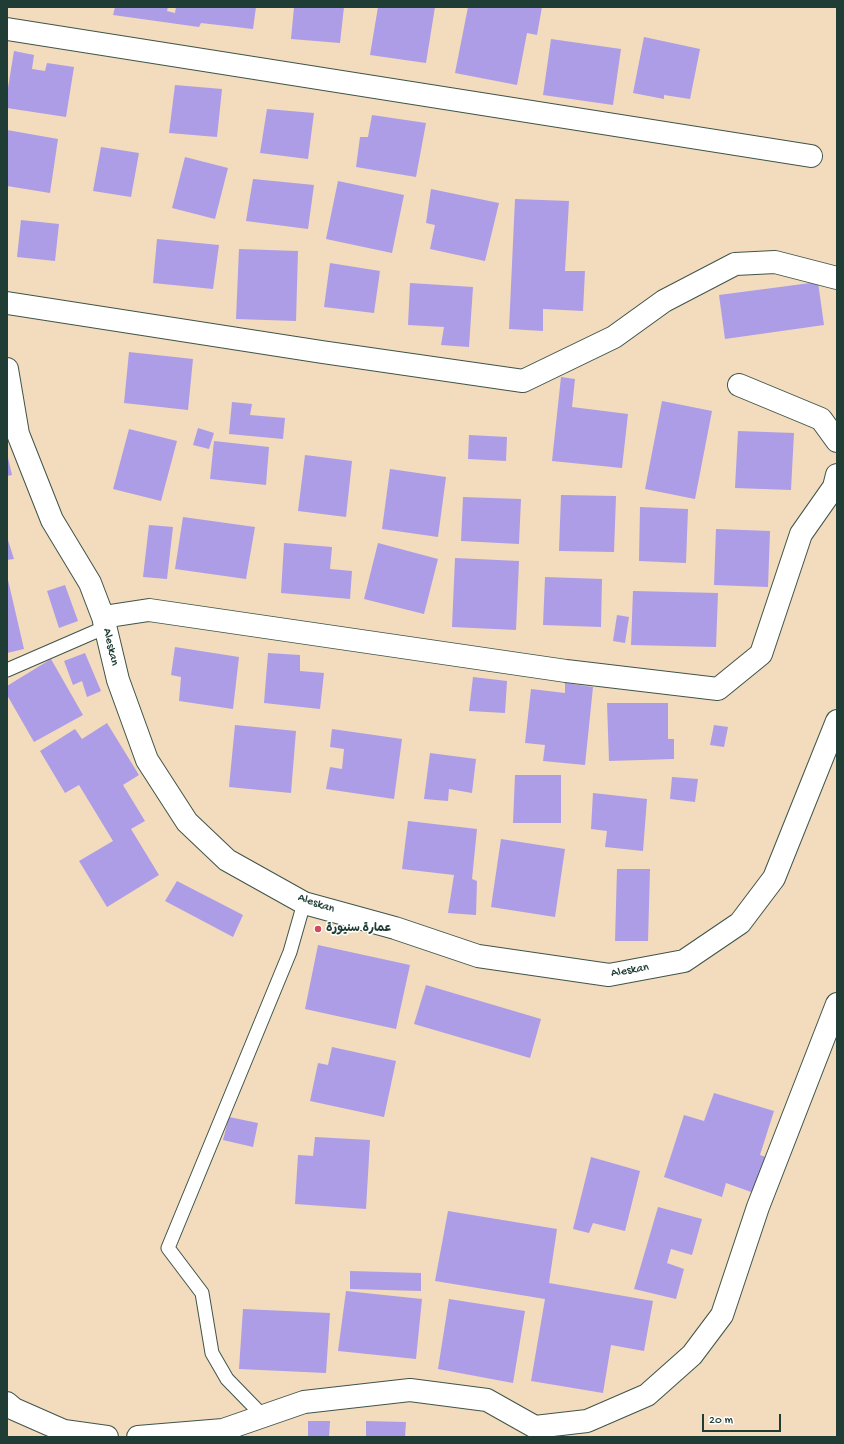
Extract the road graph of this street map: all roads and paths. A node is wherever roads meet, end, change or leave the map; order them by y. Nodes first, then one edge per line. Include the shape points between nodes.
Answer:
1 (7, 29) edge
2 (811, 156) dead end
3 (837, 278) edge
4 (7, 303) edge
5 (7, 369) edge
6 (739, 385) dead end
7 (837, 441) edge
8 (837, 475) edge
9 (104, 622) junction
10 (7, 670) edge
11 (837, 721) edge
12 (304, 903) junction
13 (837, 1004) edge
14 (7, 1403) edge
15 (264, 1416) junction
16 (107, 1437) edge
17 (138, 1437) edge

1 - 2 street
3 - 4 street via 775,262 735,264 664,301 614,337 523,381
5 - 9 street, Aleskan via 18,434 52,520 90,583
6 - 7 street via 822,419
8 - 9 street via 834,487 800,534 761,654 718,689 566,671 149,610
9 - 10 lane
9 - 12 street, Aleskan via 118,680 147,760 187,822 227,860
11 - 12 street, Aleskan via 774,878 740,923 684,961 609,975 478,956 395,928
12 - 15 lane via 290,952 168,1248 202,1293 212,1353 227,1379
13 - 15 street via 758,1207 722,1315 692,1355 646,1394 587,1421 535,1427 487,1400 410,1390 304,1402
14 - 16 street via 14,1409 64,1431
15 - 17 street via 223,1430

